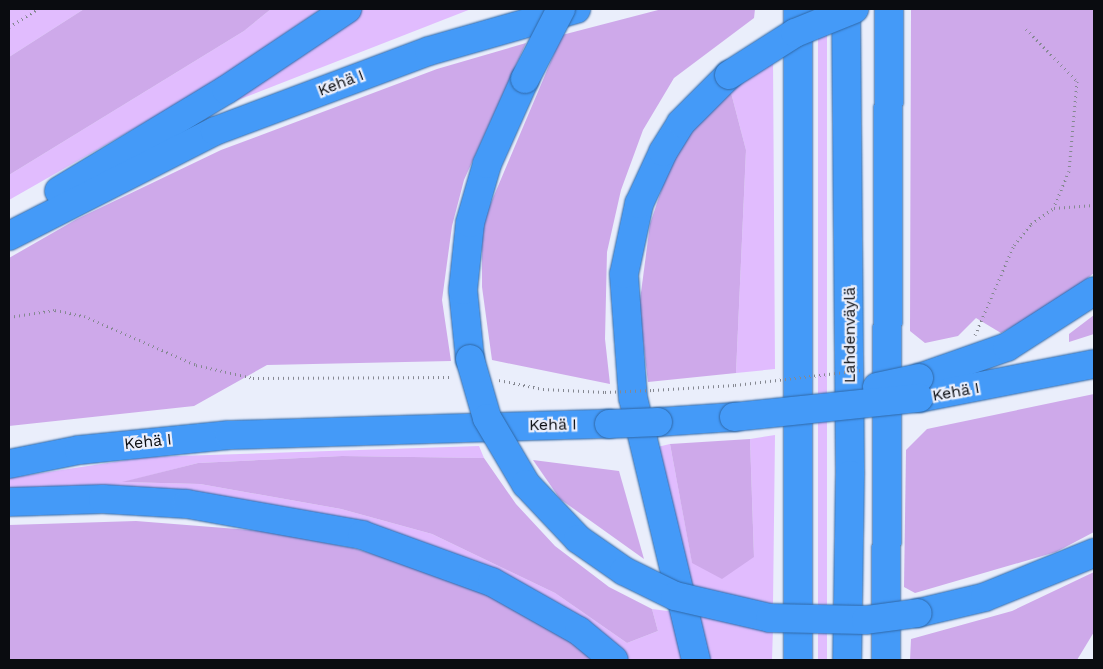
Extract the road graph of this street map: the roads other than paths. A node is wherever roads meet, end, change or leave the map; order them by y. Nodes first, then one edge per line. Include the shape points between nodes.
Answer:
1 (347, 9) edge
2 (561, 9) edge
3 (576, 9) edge
4 (798, 9) edge
5 (846, 9) edge
6 (854, 9) edge
7 (888, 9) edge
8 (9, 228) edge
9 (9, 236) edge
10 (1094, 291) edge
11 (1094, 364) edge
12 (919, 388) junction
13 (9, 464) edge
14 (9, 502) edge
15 (1094, 552) edge
16 (614, 660) edge
17 (696, 660) edge
18 (798, 660) edge
19 (847, 660) edge
20 (886, 660) edge

1 - 8 highway via 226,90 80,176
2 - 15 highway, bridge via 487,164 470,223 463,290 464,368 487,418 526,484 578,539 624,571 674,596 770,618 866,620 918,613 985,597
3 - 9 highway, Kehä I via 429,51 216,131
4 - 18 highway
5 - 19 highway, Lahdenväylä via 850,466
6 - 17 highway, bridge via 795,33 729,75 681,124 663,152 640,204 624,274 633,398
7 - 20 highway
10 - 12 highway via 1024,338
11 - 12 highway, Kehä I
12 - 13 highway, Kehä I, bridge via 868,389 822,409 734,417 609,424 229,435 79,450
14 - 16 highway via 103,500 187,504 362,535 492,582 579,631

